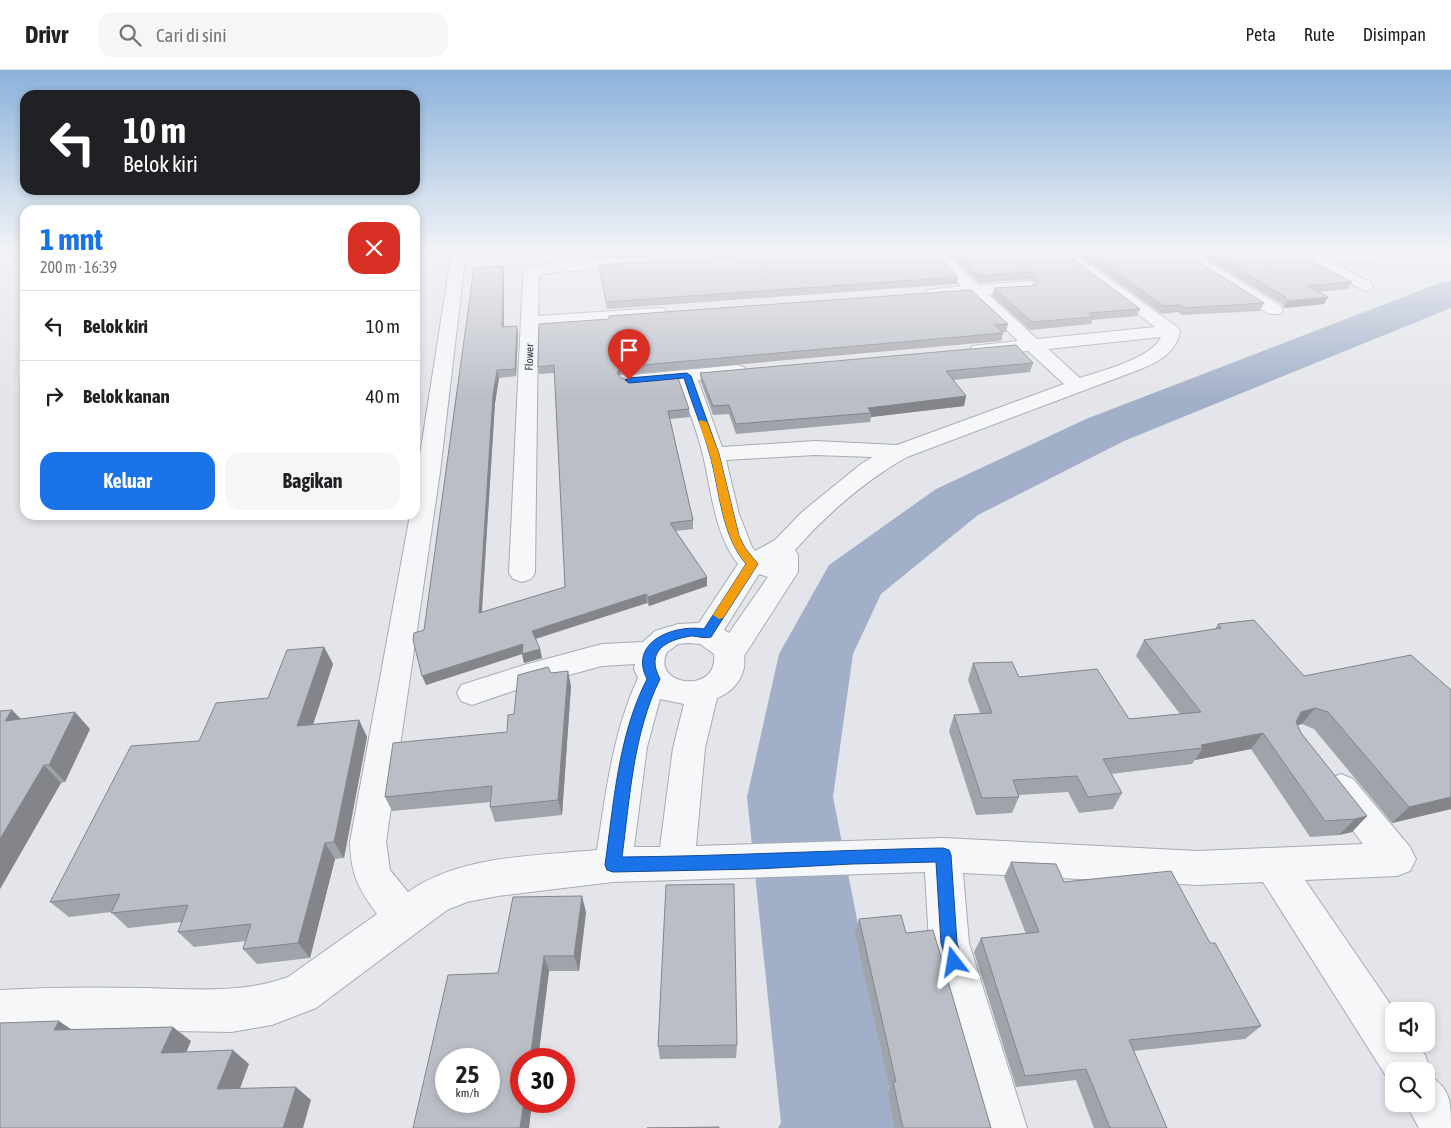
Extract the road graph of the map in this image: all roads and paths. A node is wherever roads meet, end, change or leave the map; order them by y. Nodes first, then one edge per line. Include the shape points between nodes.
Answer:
1 (452, 300) edge
2 (531, 300) edge
3 (985, 300) edge
4 (1129, 300) edge
5 (1260, 300) edge
6 (1275, 310) dead end
7 (678, 311) edge
8 (530, 322) junction
9 (1171, 331) junction
10 (1032, 345) junction
11 (963, 351) edge
12 (756, 370) edge
13 (687, 376) junction
14 (629, 380) edge
15 (1076, 385) junction
16 (899, 452) junction
17 (714, 454) junction
18 (785, 559) junction
19 (752, 564) junction
20 (522, 573) dead end
21 (707, 634) junction
22 (730, 654) junction
23 (652, 666) junction
24 (703, 692) junction
25 (472, 693) dead end
26 (1319, 762) edge
27 (943, 855) junction
28 (676, 863) junction
29 (613, 865) junction
30 (1274, 865) junction
31 (404, 918) junction
32 (0, 1011) edge
33 (1403, 1062) edge
34 (1435, 1112) edge
35 (1004, 1128) edge
36 (1446, 1128) edge

1 - 31 street via 428,482 368,842 373,878
2 - 8 street, Flower
3 - 10 street
4 - 9 street
5 - 6 street
7 - 8 street
8 - 20 street, Flower
9 - 10 street
9 - 15 street via 1166,349 1134,365
10 - 11 street
10 - 15 street
12 - 13 street
13 - 14 street
13 - 17 street
15 - 16 street
16 - 17 street via 815,448
16 - 18 street via 869,469 811,517
17 - 19 street via 734,536
18 - 19 street
18 - 22 street
19 - 21 street
21 - 22 street via 722,642
21 - 23 street via 694,632 669,636 658,643
22 - 24 street via 730,669 720,682
23 - 24 street via 666,689 684,693
23 - 25 street via 602,655
23 - 29 street via 629,749
24 - 28 street via 689,748
26 - 30 street via 1397,860
27 - 28 street
27 - 30 street via 1198,868
27 - 35 street via 949,943
28 - 29 street
29 - 31 street via 465,884 433,897
30 - 33 street
31 - 32 street via 301,993 272,1004 231,1011 57,1008
34 - 36 street

